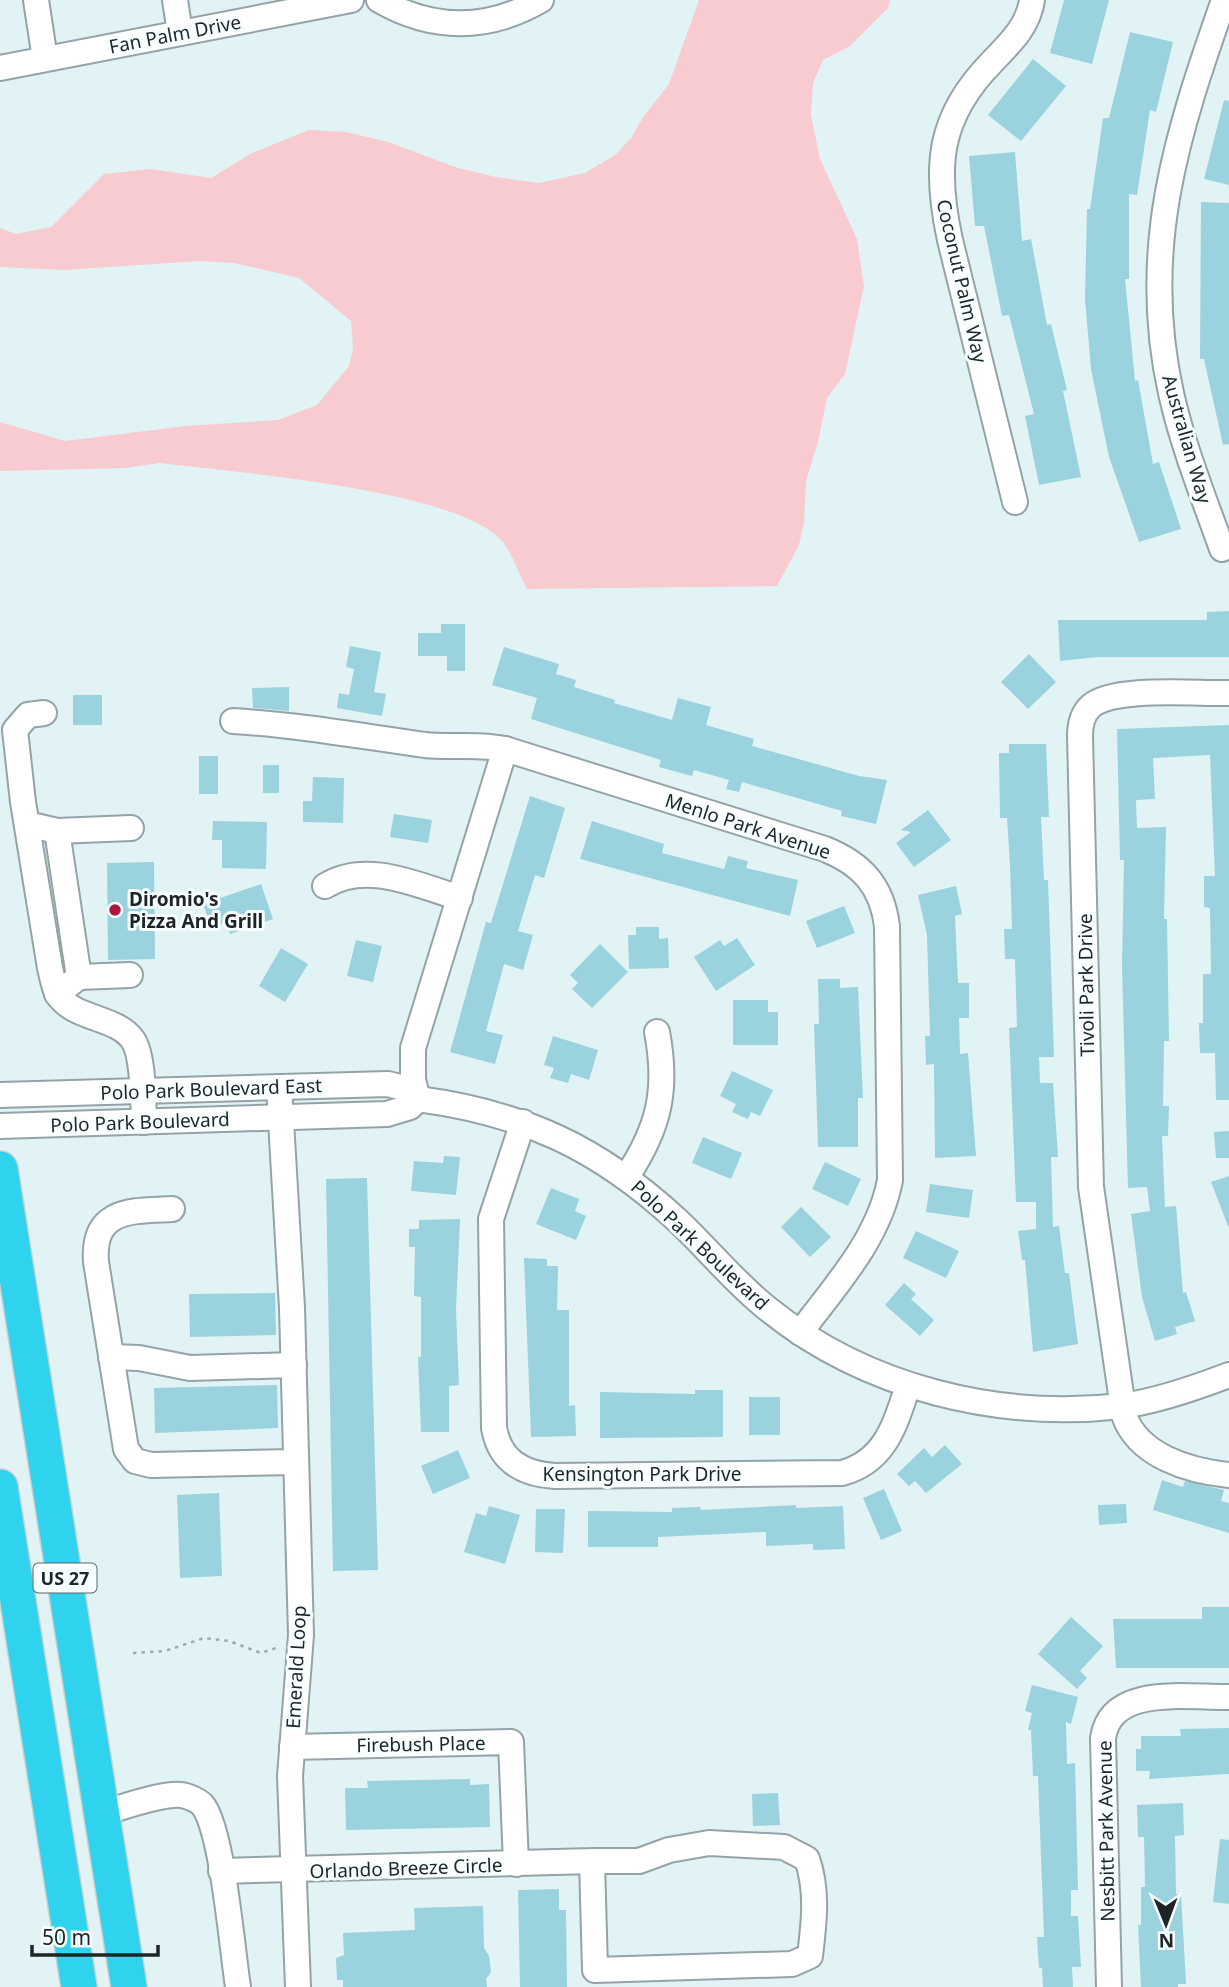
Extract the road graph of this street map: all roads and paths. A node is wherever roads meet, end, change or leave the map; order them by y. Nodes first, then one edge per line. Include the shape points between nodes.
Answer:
1 (36, 0) edge
2 (175, 0) edge
3 (351, 0) edge
4 (379, 0) edge
5 (541, 0) edge
6 (1032, 0) edge
7 (1224, 0) edge
8 (180, 33) junction
9 (45, 59) junction
10 (0, 68) edge
11 (1015, 502) dead end
12 (1222, 550) dead end
13 (1229, 693) edge
14 (44, 713) dead end
15 (233, 721) dead end
16 (505, 749) junction
17 (27, 824) junction
18 (131, 828) dead end
19 (57, 831) junction
20 (325, 886) dead end
21 (460, 898) junction
22 (130, 975) dead end
23 (79, 977) junction
24 (58, 994) junction
25 (657, 1032) dead end
26 (412, 1059) junction
27 (388, 1084) junction
28 (279, 1087) junction
29 (142, 1091) junction
30 (0, 1095) edge
31 (418, 1099) junction
32 (281, 1118) junction
33 (145, 1122) junction
34 (523, 1122) junction
35 (0, 1126) edge
36 (0, 1169) edge
37 (626, 1176) junction
38 (172, 1209) dead end
39 (800, 1332) junction
40 (111, 1357) junction
41 (294, 1366) junction
42 (1228, 1377) edge
43 (908, 1385) junction
44 (1122, 1406) junction
45 (296, 1462) junction
46 (1229, 1475) edge
47 (0, 1487) edge
48 (301, 1635) junction
49 (133, 1653) dead end
50 (1229, 1698) edge
51 (292, 1747) junction
52 (102, 1813) junction
53 (592, 1861) junction
54 (516, 1864) junction
55 (221, 1871) junction
56 (293, 1871) junction
57 (79, 1987) edge
58 (129, 1987) edge
59 (238, 1987) edge
60 (298, 1987) edge
61 (1109, 1987) edge

1 - 9 street
2 - 8 street
3 - 8 street, Fan Palm Drive
4 - 5 street via 438,24 513,15
6 - 11 street, Coconut Palm Way via 1018,34 960,100 946,132 941,166 948,230
7 - 12 street, Australian Way via 1186,107 1171,168 1160,288 1170,391
8 - 9 street, Fan Palm Drive
9 - 10 street, Fan Palm Drive
13 - 44 street, Tivoli Park Drive via 1108,697 1090,707 1080,725 1091,1186
14 - 17 street via 28,715 15,730
15 - 16 street, Menlo Park Avenue via 429,745
16 - 21 street
16 - 39 street, Menlo Park Avenue via 825,849 854,863 874,884 887,926 890,1180 883,1207 860,1250
17 - 19 street
17 - 24 street
18 - 19 street
19 - 23 street
20 - 21 street via 343,876 364,873
21 - 26 street
22 - 23 street
23 - 24 street
24 - 29 street via 73,1008 133,1041
25 - 37 street via 662,1079 659,1113 648,1142
26 - 27 street
26 - 31 street
27 - 28 street, Polo Park Boulevard East
27 - 31 street, Polo Park Boulevard East
28 - 29 street, Polo Park Boulevard East
28 - 32 street, Emerald Loop
29 - 30 street, Polo Park Boulevard East
29 - 33 street
31 - 32 street, Polo Park Boulevard via 387,1114
31 - 34 street, Polo Park Boulevard via 473,1107
32 - 33 street, Polo Park Boulevard
32 - 41 street, Emerald Loop
33 - 35 street, Polo Park Boulevard
34 - 37 street, Polo Park Boulevard via 584,1149
34 - 43 street, Kensington Park Drive via 494,1207 490,1245 494,1428 500,1449 517,1467 555,1476 842,1473 862,1466 879,1452
36 - 52 highway, US 27
37 - 39 street, Polo Park Boulevard via 761,1303
38 - 40 street via 118,1214 98,1237 96,1262
39 - 43 street, Polo Park Boulevard via 855,1364
40 - 41 street via 139,1357 190,1368
40 - 45 street via 126,1449 135,1461 151,1465
41 - 45 street, Emerald Loop
42 - 44 street, Polo Park Boulevard
43 - 44 street, Polo Park Boulevard via 1014,1405
44 - 46 street, Tivoli Park Drive via 1135,1439 1147,1449
45 - 48 street, Emerald Loop
47 - 57 highway, US 27
48 - 49 path via 268,1653 204,1638 165,1651
48 - 51 street, Emerald Loop
50 - 61 street, Nesbitt Park Avenue via 1136,1700 1114,1710 1106,1723
51 - 54 street, Firebush Place via 511,1742
51 - 56 street, Emerald Loop
52 - 55 street via 186,1795 202,1804 210,1819
52 - 58 highway, US 27
53 - 53 street, Orlando Breeze Circle via 594,1970 792,1964 810,1956 814,1877 807,1859 784,1847 709,1843 639,1861
53 - 54 street, Orlando Breeze Circle
54 - 56 street, Orlando Breeze Circle
55 - 56 street, Orlando Breeze Circle
55 - 59 street
56 - 60 street, Emerald Loop

